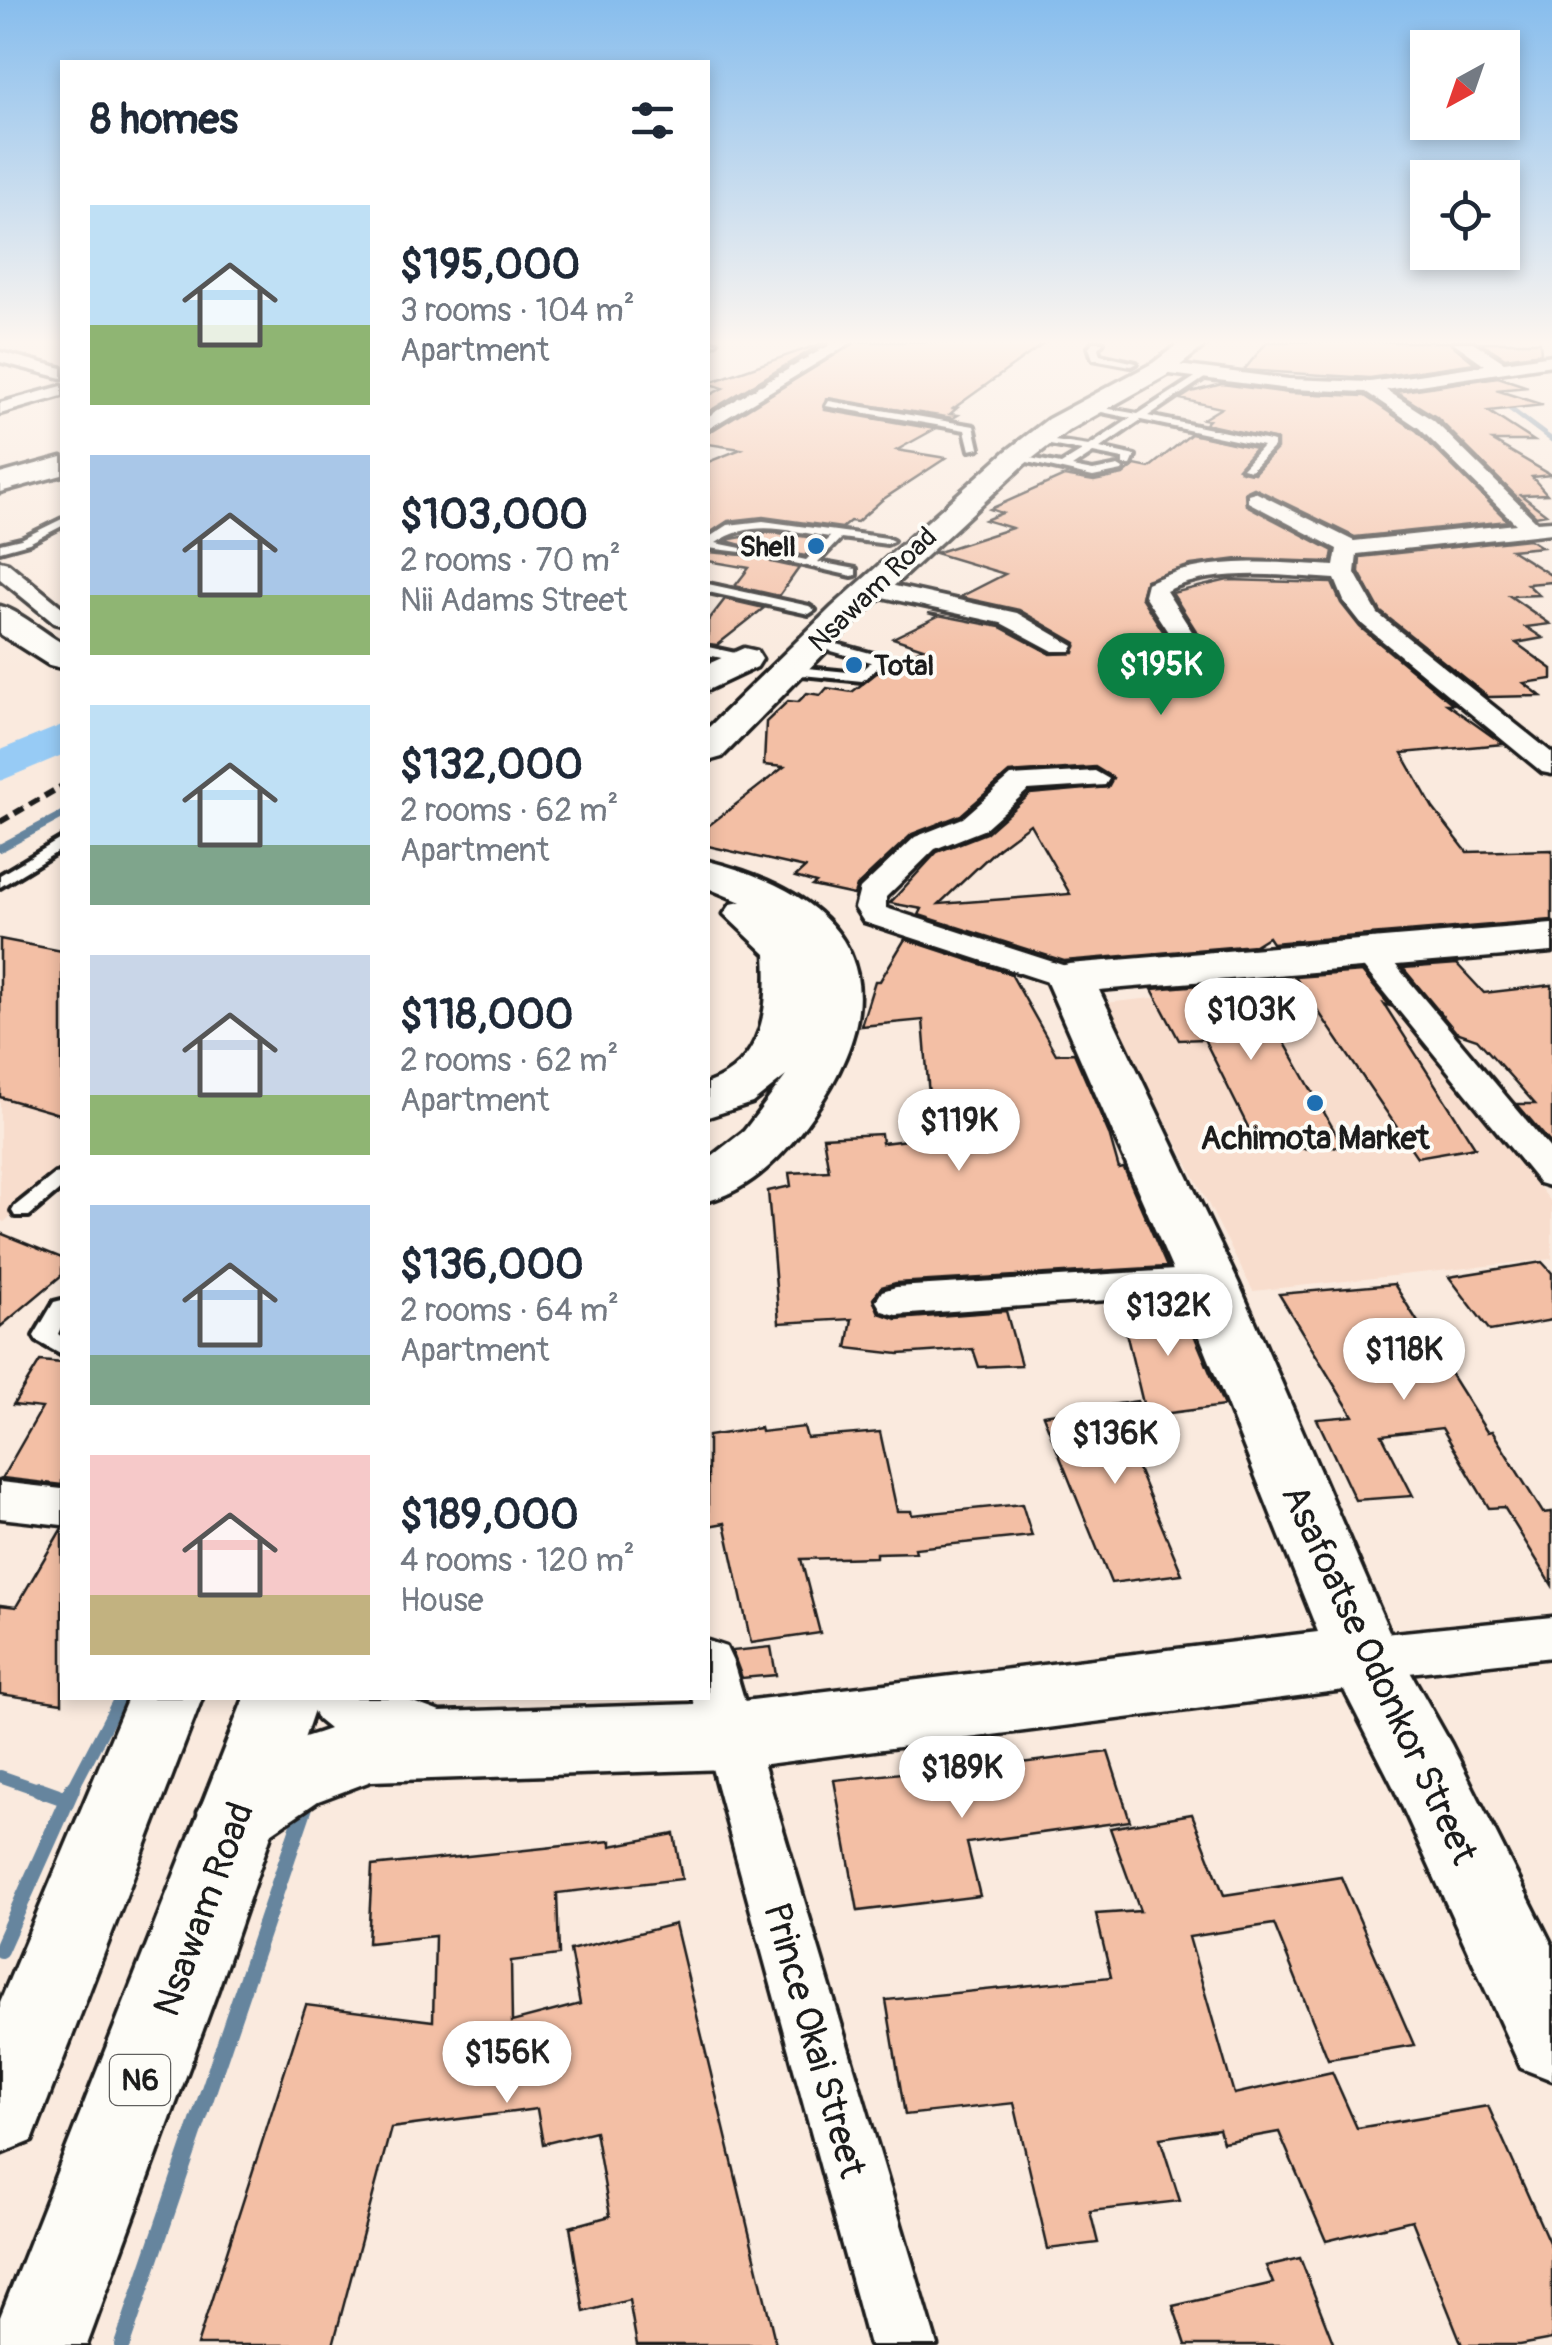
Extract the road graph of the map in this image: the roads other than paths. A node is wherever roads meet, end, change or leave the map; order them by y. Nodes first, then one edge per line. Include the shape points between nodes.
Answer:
1 (993, 451) edge
2 (1024, 451) edge
3 (1032, 451) edge
4 (1088, 451) edge
5 (1104, 451) edge
6 (1263, 451) edge
7 (1457, 451) edge
8 (60, 467) edge
9 (1063, 468) junction
10 (1247, 468) dead end
11 (0, 483) edge
12 (1255, 498) dead end
13 (60, 523) edge
14 (1542, 527) edge
15 (839, 534) junction
16 (887, 541) junction
17 (710, 542) edge
18 (710, 544) edge
19 (0, 548) edge
20 (737, 550) dead end
21 (778, 558) dead end
22 (1347, 560) junction
23 (809, 564) junction
24 (0, 568) edge
25 (862, 580) junction
26 (710, 588) edge
27 (809, 610) junction
28 (0, 616) edge
29 (60, 616) edge
30 (815, 642) junction
31 (1062, 646) dead end
32 (0, 649) edge
33 (710, 651) edge
34 (60, 657) edge
35 (744, 659) junction
36 (1204, 669) dead end
37 (787, 670) junction
38 (60, 677) edge
39 (710, 678) edge
40 (710, 698) edge
41 (710, 747) edge
42 (1547, 757) edge
43 (1095, 779) dead end
44 (60, 844) edge
45 (710, 875) edge
46 (0, 882) edge
47 (710, 899) edge
48 (1552, 938) edge
49 (1367, 951) junction
50 (1069, 978) junction
51 (710, 1100) edge
52 (1552, 1175) edge
53 (60, 1180) edge
54 (710, 1182) edge
55 (22, 1211) dead end
56 (1208, 1282) junction
57 (896, 1302) dead end
58 (60, 1310) edge
59 (60, 1346) edge
60 (0, 1500) edge
61 (60, 1506) edge
62 (1552, 1637) edge
63 (1364, 1657) junction
64 (710, 1670) edge
65 (164, 1700) edge
66 (280, 1700) edge
67 (347, 1700) edge
68 (727, 1736) junction
69 (433, 1744) junction
70 (237, 1812) junction
71 (1552, 2038) edge
72 (0, 2109) edge
73 (38, 2345) edge
74 (904, 2345) edge

1 - 16 main road, Nsawam Road
2 - 25 main road, Nsawam Road
3 - 9 lane
4 - 9 lane
5 - 9 lane via 1130,458 1105,475
6 - 10 lane
7 - 14 street
8 - 11 main road
12 - 22 street
13 - 19 lane
14 - 22 street
15 - 16 lane
15 - 17 lane via 747,525
15 - 23 lane
16 - 25 main road, Nsawam Road
18 - 20 lane
21 - 23 lane
22 - 36 street via 1204,574 1155,588
22 - 42 street via 1356,601 1370,619
23 - 25 lane
24 - 29 street
25 - 27 main road, Nsawam Road
25 - 30 main road, Nsawam Road
25 - 31 street via 1001,616
26 - 27 lane
27 - 35 main road, Nsawam Road
28 - 34 main road
30 - 37 main road, Nsawam Road
30 - 37 lane via 880,660 862,677
32 - 38 main road
33 - 35 lane
35 - 39 main road
35 - 40 main road, Nsawam Road
37 - 41 main road, Nsawam Road
43 - 50 street via 1021,782 973,824 924,843 871,894 875,915
44 - 46 lane
45 - 54 main road via 798,916 832,960 838,990 826,1049 790,1112 762,1144
47 - 51 main road via 758,919 779,938 789,950 794,992 784,1039 771,1062 739,1089
48 - 49 main road
49 - 50 main road
49 - 52 street
50 - 56 main road, Asafoatse Odonkor Street
53 - 55 lane
56 - 57 street
56 - 63 main road, Asafoatse Odonkor Street
58 - 59 lane via 44,1336
60 - 61 street
62 - 63 street
63 - 68 main road
63 - 71 main road, Asafoatse Odonkor Street
64 - 68 street, Prince Okai Street
65 - 72 main road
66 - 70 main road, Nsawam Road / N6
67 - 69 main road via 374,1720
68 - 69 main road
68 - 74 street, Prince Okai Street
69 - 70 main road via 371,1748 330,1761 291,1776
70 - 73 main road, Nsawam Road / N6

